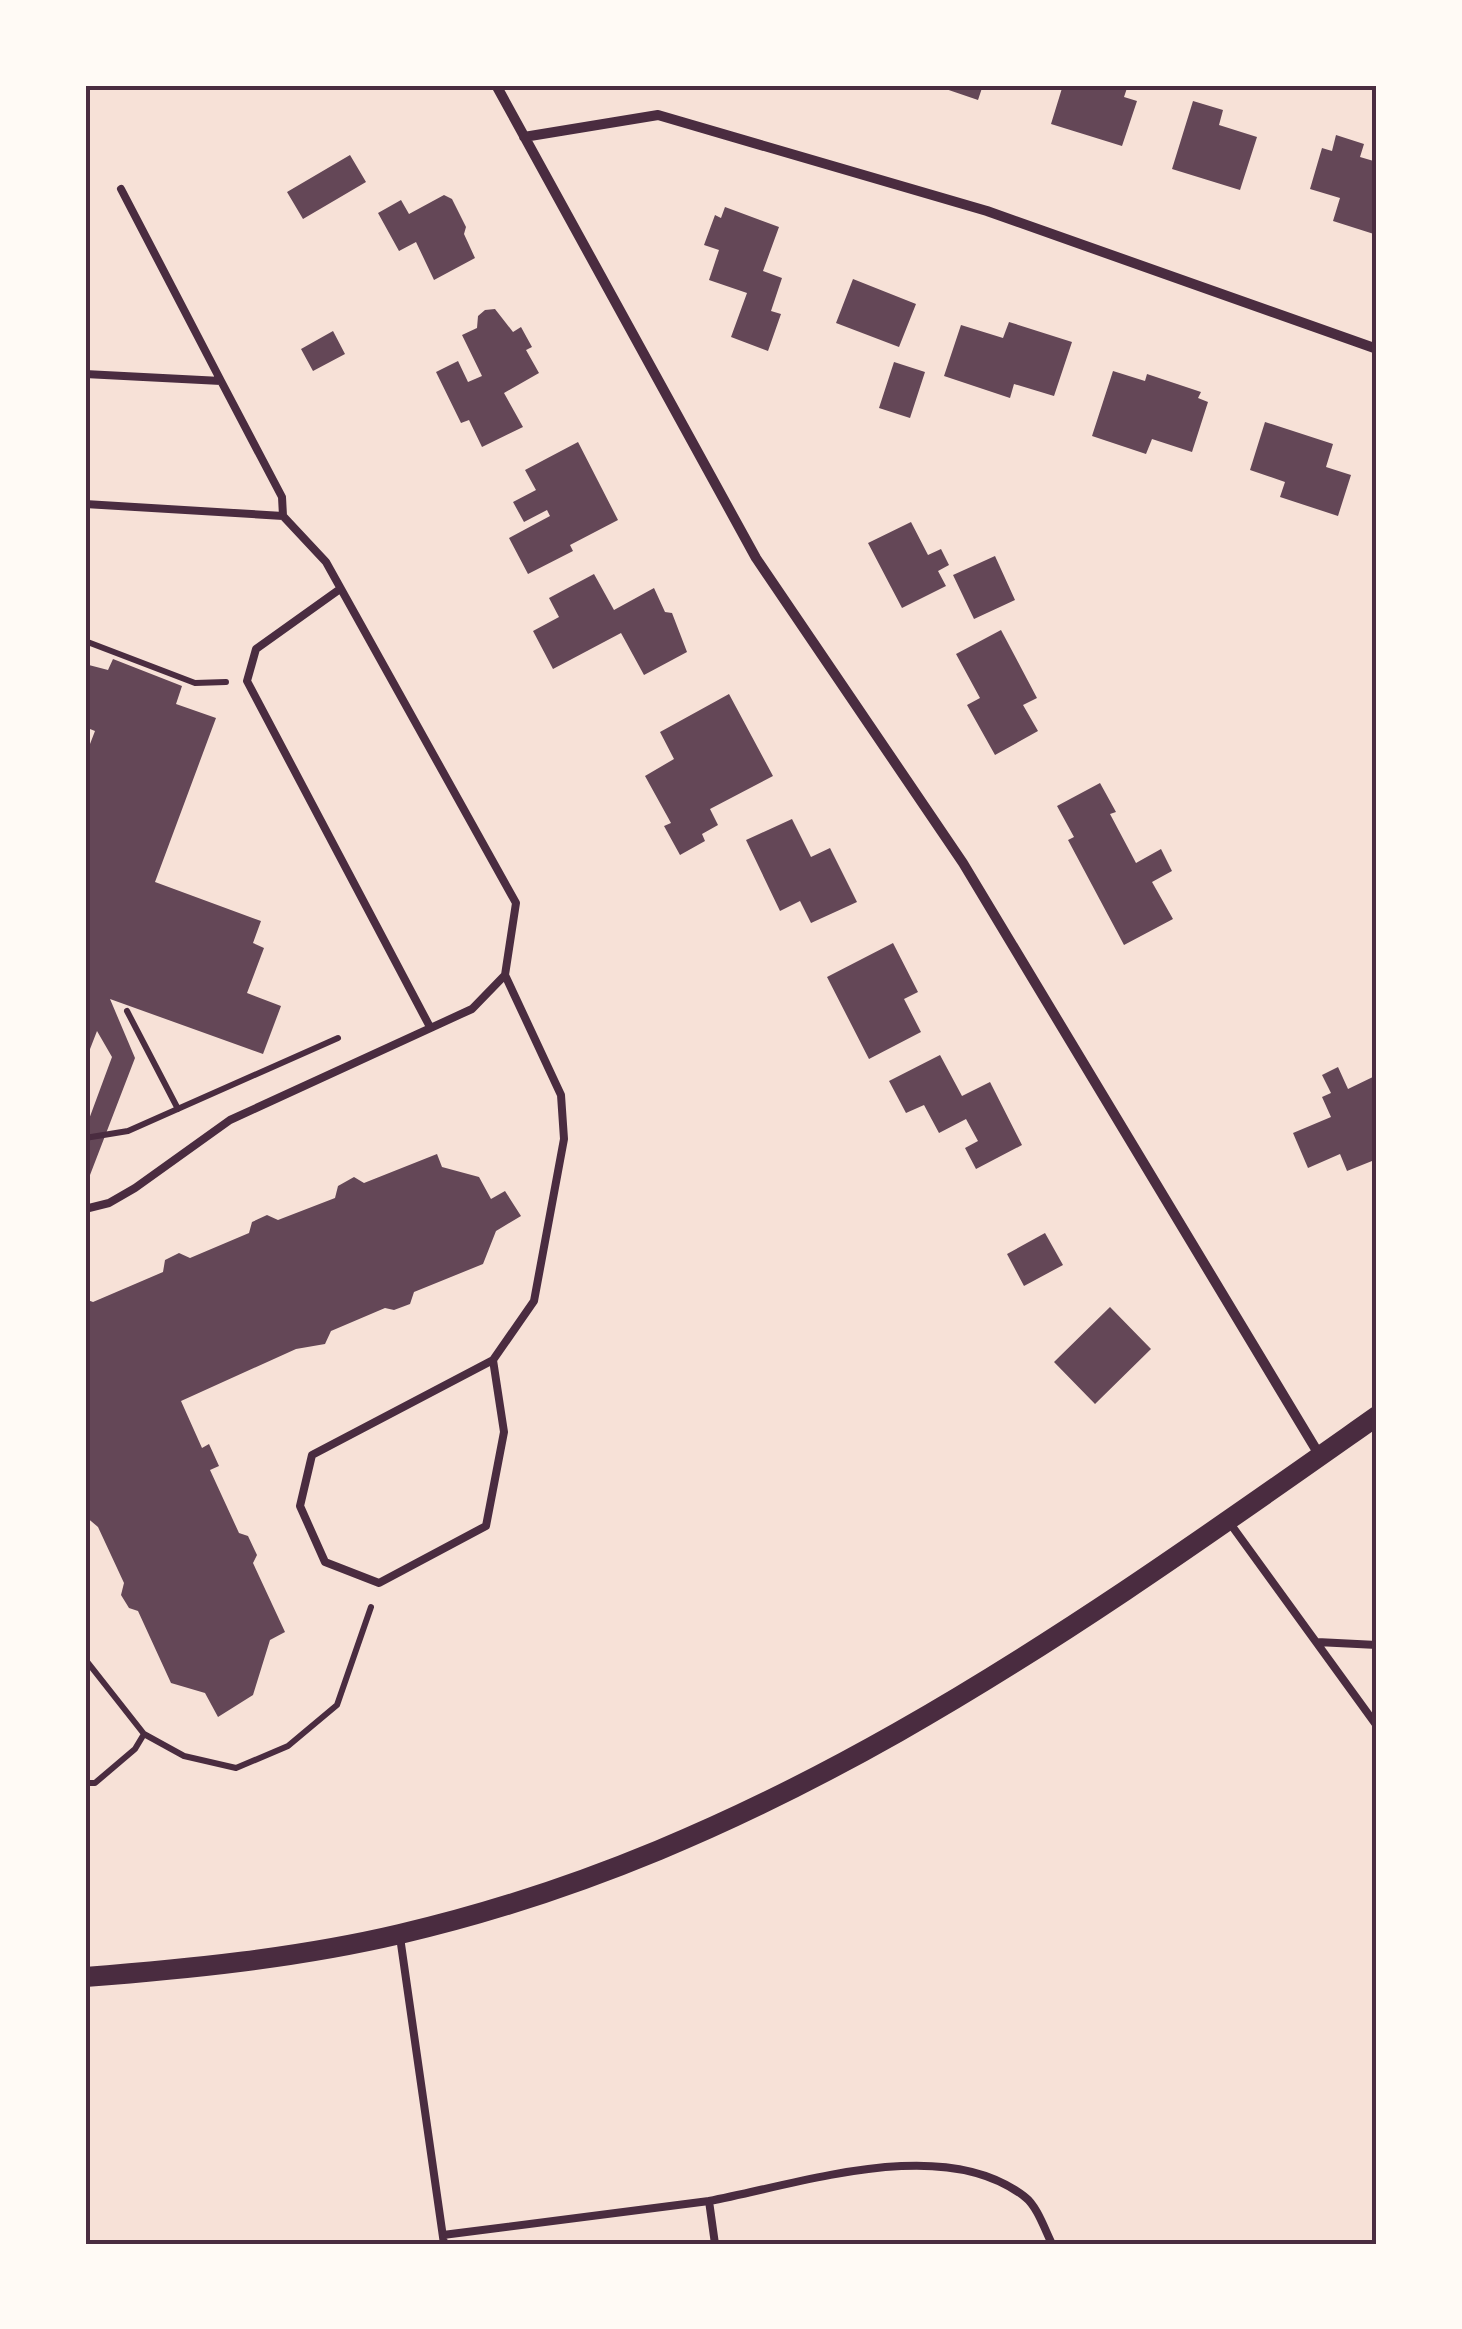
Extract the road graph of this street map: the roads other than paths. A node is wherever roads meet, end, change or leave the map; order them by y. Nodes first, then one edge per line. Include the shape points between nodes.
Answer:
1 (496, 85) edge
2 (524, 138) junction
3 (121, 189) dead end
4 (1377, 350) edge
5 (85, 374) edge
6 (221, 381) junction
7 (85, 504) edge
8 (283, 516) junction
9 (340, 589) junction
10 (505, 975) junction
11 (430, 1027) junction
12 (85, 1209) edge
13 (493, 1360) junction
14 (1377, 1416) edge
15 (1320, 1456) junction
16 (1226, 1518) junction
17 (1316, 1642) junction
18 (1377, 1645) edge
19 (1377, 1726) edge
20 (400, 1934) junction
21 (85, 1977) edge
22 (709, 2201) junction
23 (444, 2240) edge
24 (715, 2244) edge
25 (1052, 2244) edge

1 - 2 street
2 - 4 street via 658,115 987,211
2 - 15 street via 756,558 963,863
3 - 6 lane
5 - 6 lane
6 - 8 lane via 282,497
7 - 8 lane
8 - 9 lane via 326,562
9 - 10 lane via 516,903
9 - 11 lane via 256,649 247,680
10 - 11 lane via 472,1009
10 - 13 lane via 561,1096 564,1139 534,1301
11 - 12 lane via 230,1120 135,1188
13 - 13 lane via 312,1455 300,1506 324,1562 379,1583 486,1526 504,1432
14 - 15 main road
15 - 16 main road
16 - 17 lane
16 - 20 main road via 1113,1600 852,1761 676,1844
17 - 18 lane
17 - 19 lane
20 - 21 main road
20 - 23 lane
22 - 23 lane
22 - 24 lane
22 - 25 lane via 910,2162 986,2177 1028,2198

